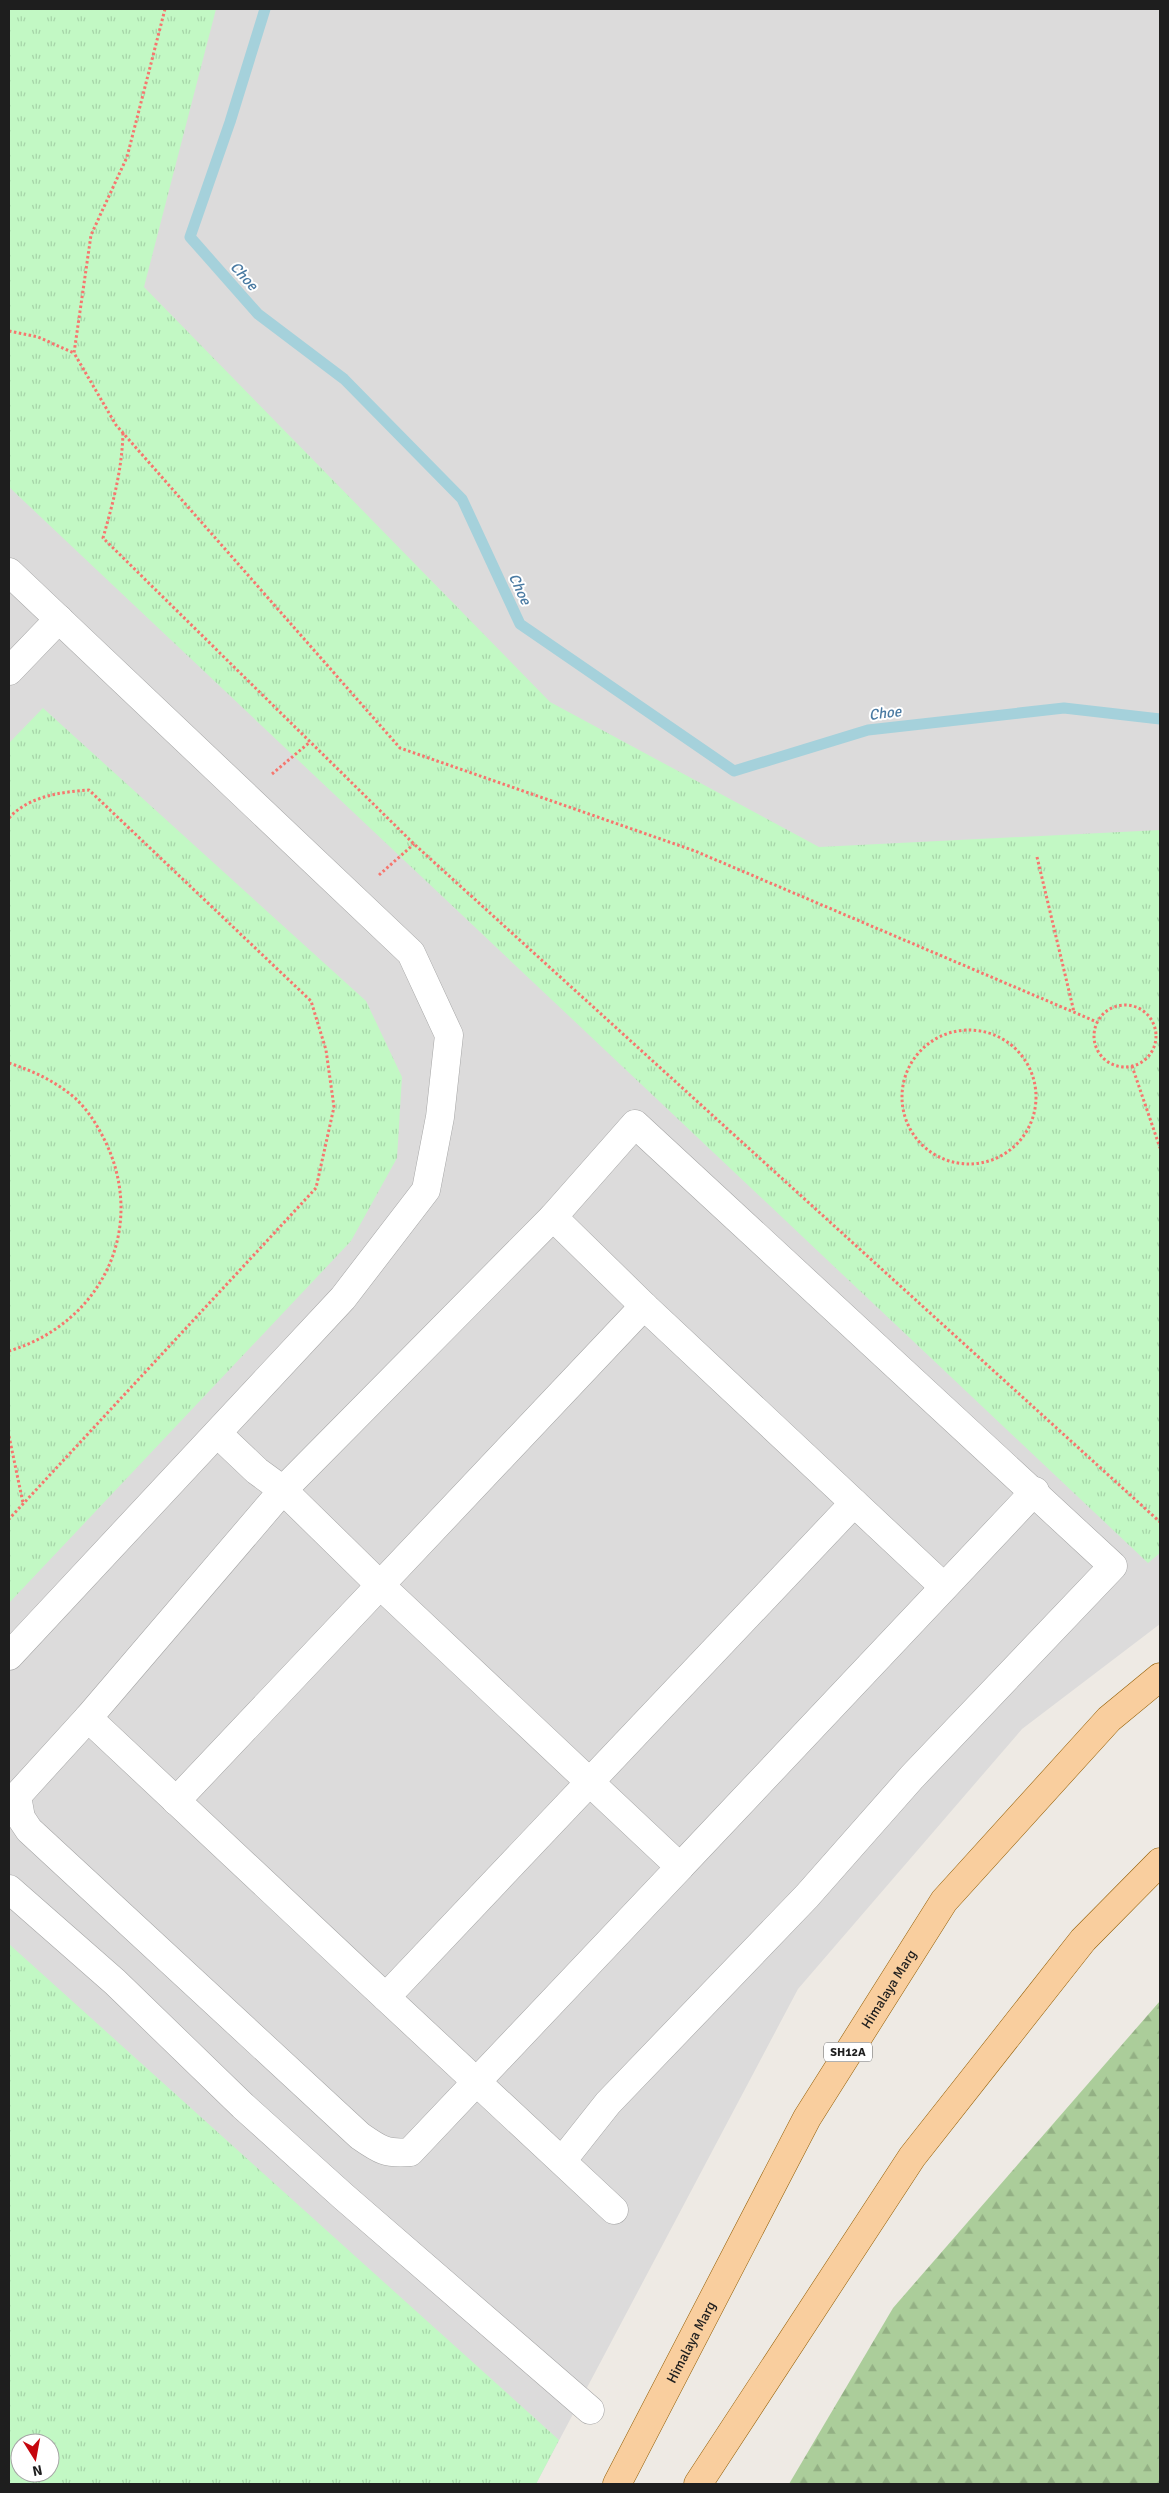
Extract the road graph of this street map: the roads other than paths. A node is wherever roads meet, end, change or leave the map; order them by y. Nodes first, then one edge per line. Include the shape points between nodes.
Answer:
1 (9, 572) edge
2 (59, 619) junction
3 (9, 671) edge
4 (553, 1217) junction
5 (644, 1306) junction
6 (218, 1434) junction
7 (283, 1490) junction
8 (1034, 1491) junction
9 (854, 1502) junction
10 (380, 1585) junction
11 (944, 1587) junction
12 (9, 1656) edge
13 (1160, 1677) edge
14 (88, 1718) junction
15 (589, 1782) junction
16 (176, 1801) junction
17 (1160, 1862) edge
18 (680, 1867) junction
19 (9, 1889) edge
20 (386, 1997) junction
21 (477, 2082) junction
22 (562, 2161) junction
23 (614, 2210) dead end
24 (590, 2410) dead end
25 (617, 2484) edge
26 (698, 2484) edge

1 - 2 street
2 - 3 street
2 - 6 street via 411,953 449,1035 440,1117 426,1190 343,1298
4 - 5 street
4 - 7 street
4 - 8 street via 635,1124
5 - 9 street
5 - 10 street
6 - 7 street via 257,1471
6 - 12 street
7 - 10 street
7 - 14 street
8 - 11 street
8 - 22 street via 1114,1566 912,1777 807,1896 608,2103
9 - 11 street
9 - 15 street
10 - 15 street
10 - 16 street
11 - 18 street
13 - 25 main road, Himalaya Marg / SH12A via 1109,1719 944,1901 807,2118
14 - 16 street
14 - 21 street via 17,1796 21,1818 29,1830 379,2150 410,2152
15 - 18 street
15 - 20 street
16 - 20 street
17 - 26 main road via 1082,1940 912,2157
18 - 21 street
19 - 24 street via 115,1982 243,2106 344,2197
20 - 21 street
21 - 22 street
22 - 23 street

